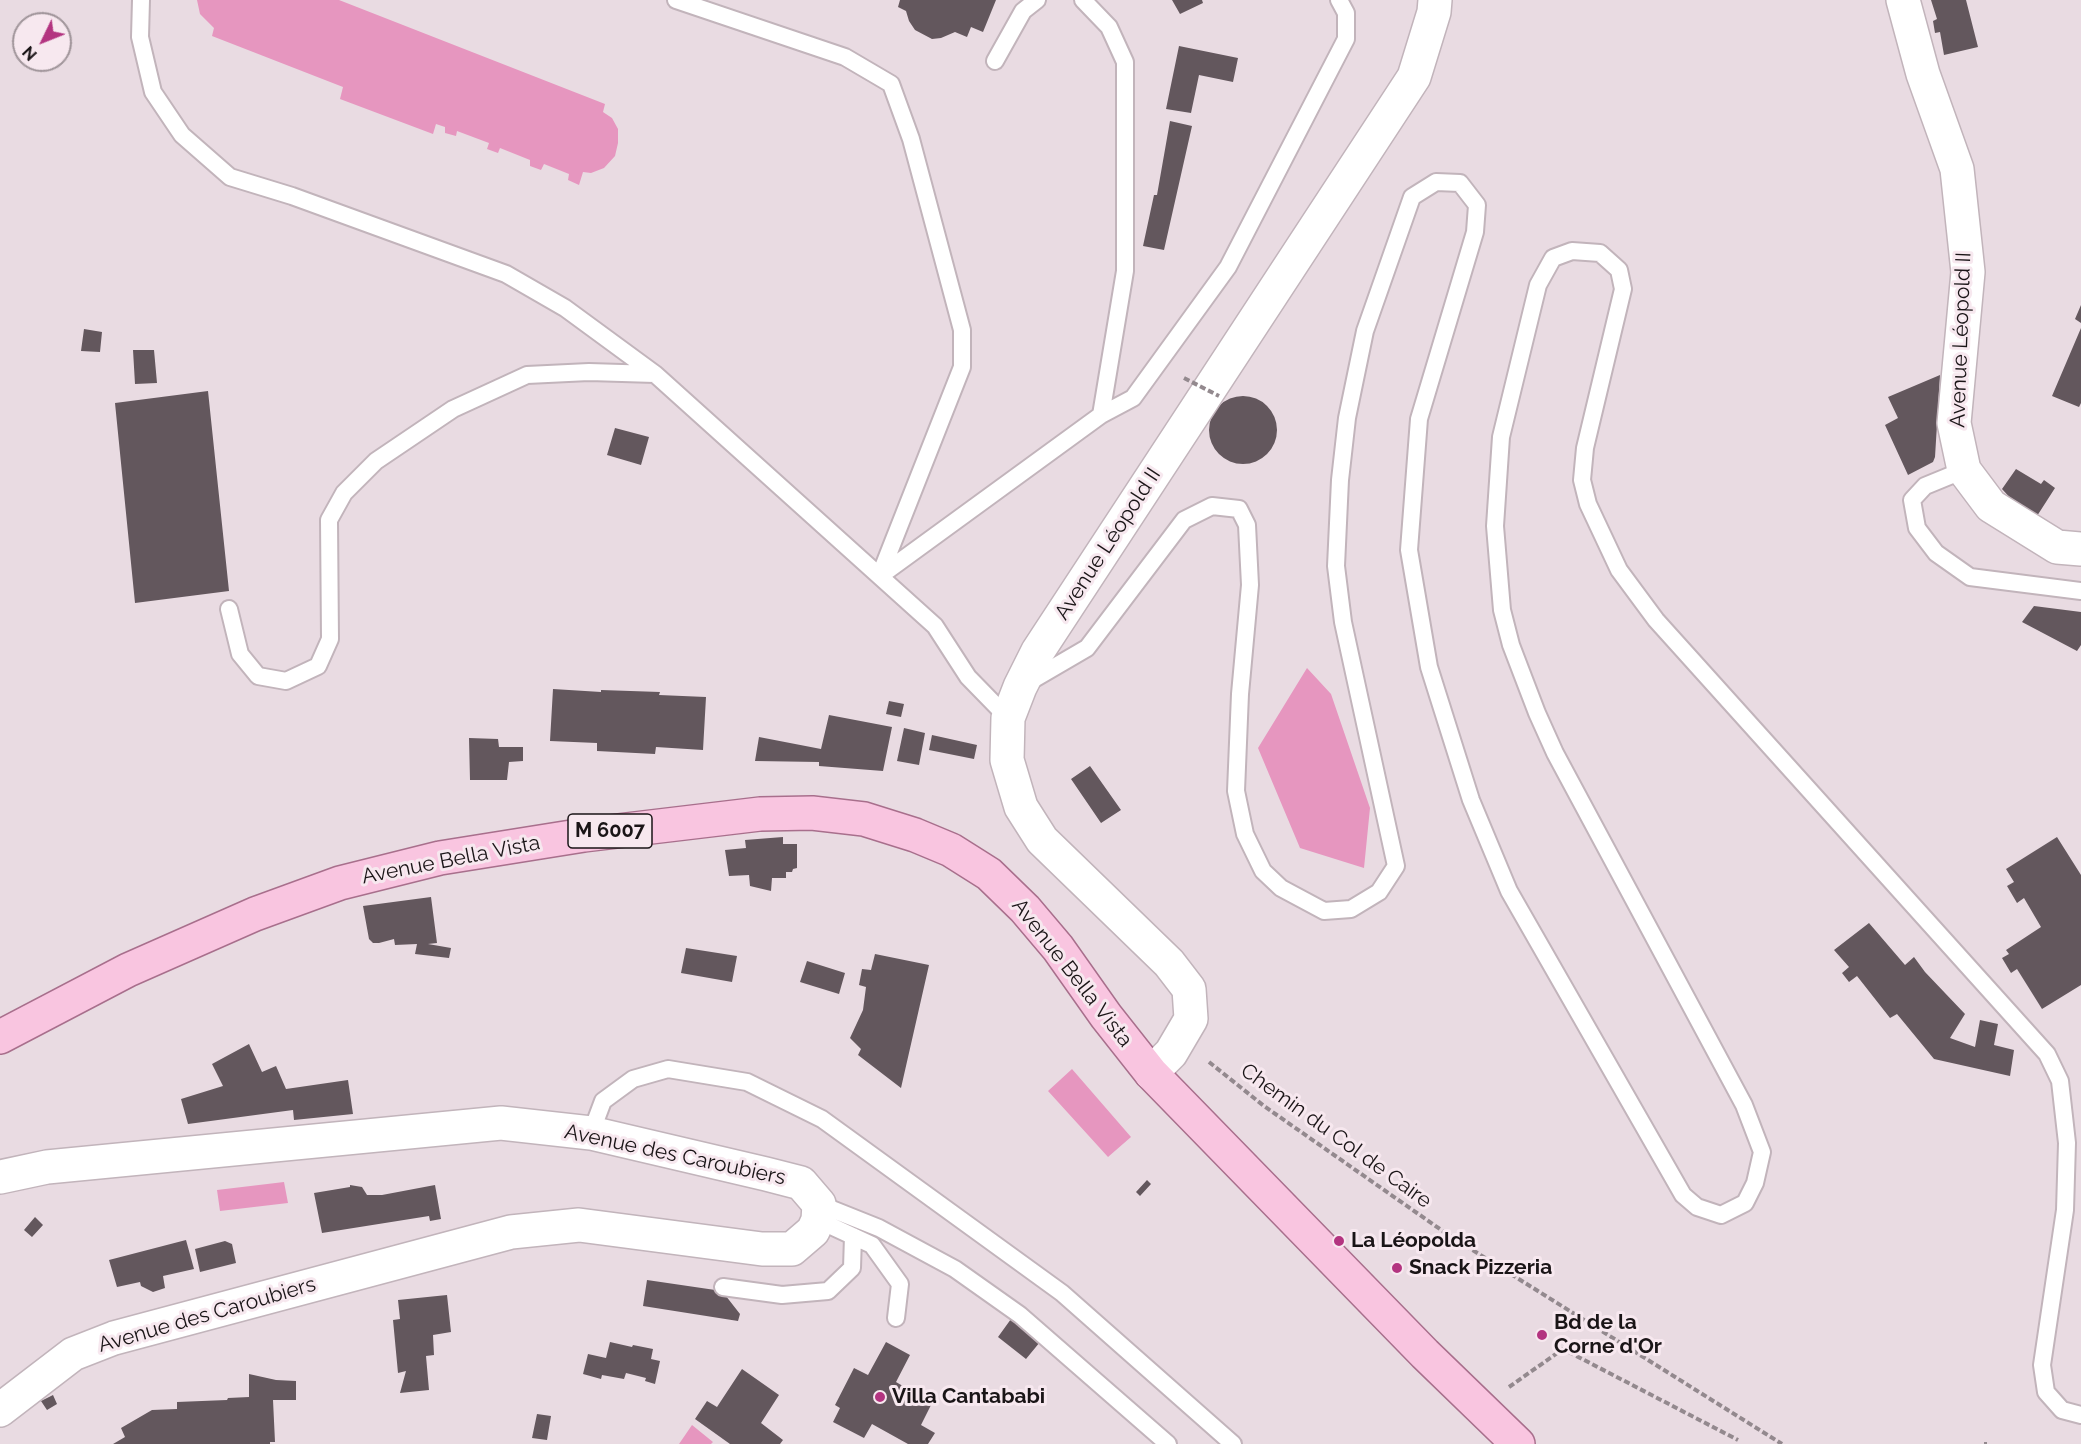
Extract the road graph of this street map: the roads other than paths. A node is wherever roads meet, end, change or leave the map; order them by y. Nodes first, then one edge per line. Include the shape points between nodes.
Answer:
1 (141, 0) edge
2 (676, 0) edge
3 (1037, 0) edge
4 (1083, 0) edge
5 (1339, 0) edge
6 (1435, 0) edge
7 (1903, 0) edge
8 (994, 61) dead end
9 (654, 374) junction
10 (1101, 415) junction
11 (1964, 470) junction
12 (2081, 549) edge
13 (880, 576) junction
14 (2081, 591) edge
15 (229, 609) dead end
16 (1020, 687) junction
17 (1008, 717) junction
18 (0, 1037) edge
19 (1152, 1073) junction
20 (591, 1133) junction
21 (0, 1177) edge
22 (818, 1212) junction
23 (853, 1236) junction
24 (723, 1287) dead end
25 (896, 1318) dead end
26 (0, 1410) edge
27 (2081, 1415) edge
28 (1168, 1444) edge
29 (1233, 1444) edge
30 (1518, 1444) edge

1 - 9 lane via 140,37 153,92 182,135 230,177 506,274 565,308
2 - 13 lane via 845,57 891,84 911,139 962,330 962,367
3 - 8 lane via 1023,11
4 - 10 lane via 1109,27 1125,62 1125,271
5 - 10 lane via 1346,13 1346,39 1228,267 1133,398
6 - 16 street, Avenue Léopold II via 1414,77 1038,651
7 - 11 street, Avenue Léopold II via 1923,74 1957,169 1968,273 1954,423
9 - 13 lane
9 - 15 lane via 527,375 453,410 376,461 344,493 329,520 330,639 318,666 286,681 258,676 240,654
10 - 13 lane
11 - 12 street, Avenue Léopold II via 1991,506 2057,547
11 - 14 lane via 1925,486 1912,500 1917,528 1936,553 1970,577
13 - 17 lane via 935,626 968,677
16 - 17 street, Avenue Léopold II
16 - 27 lane via 1087,648 1184,520 1212,506 1239,508 1247,525 1250,585 1236,791 1245,834 1263,871 1281,888 1324,911 1351,909 1379,892 1396,867 1343,622 1336,566 1340,480 1365,331 1412,197 1436,182 1460,183 1477,205 1474,232 1419,419 1409,550 1429,667 1471,800 1509,891 1683,1195 1697,1207 1721,1215 1745,1203 1755,1184 1762,1152 1744,1105 1556,753 1511,645 1502,610 1494,526 1501,437 1538,285 1553,258 1572,251 1600,253 1619,270 1623,289 1585,448 1582,480 1588,504 1619,570 1656,620 2047,1054 2060,1081 2067,1143 2065,1210 2042,1365 2046,1392 2062,1410
17 - 19 street, Avenue Léopold II via 1007,760 1021,807 1042,840 1169,963 1189,988 1191,1019 1171,1053
18 - 19 main road, Avenue Bella Vista / M 6007 via 128,970 255,914 340,883 440,858 584,834 760,814 812,813 864,819 915,835 951,850 989,874 1058,948
19 - 30 main road, M 6007
20 - 21 street, Avenue des Caroubiers via 501,1123 47,1167
20 - 22 street, Avenue des Caroubiers via 801,1183
20 - 29 lane via 603,1101 633,1079 668,1069 747,1082 822,1119 1062,1293
22 - 23 lane
22 - 26 street, Avenue des Caroubiers via 813,1231 792,1249 751,1248 579,1225 511,1232 114,1338 73,1354
22 - 28 lane via 879,1228 955,1269 1020,1315
23 - 24 lane via 852,1268 828,1290 782,1295
23 - 25 lane via 872,1245 900,1284

